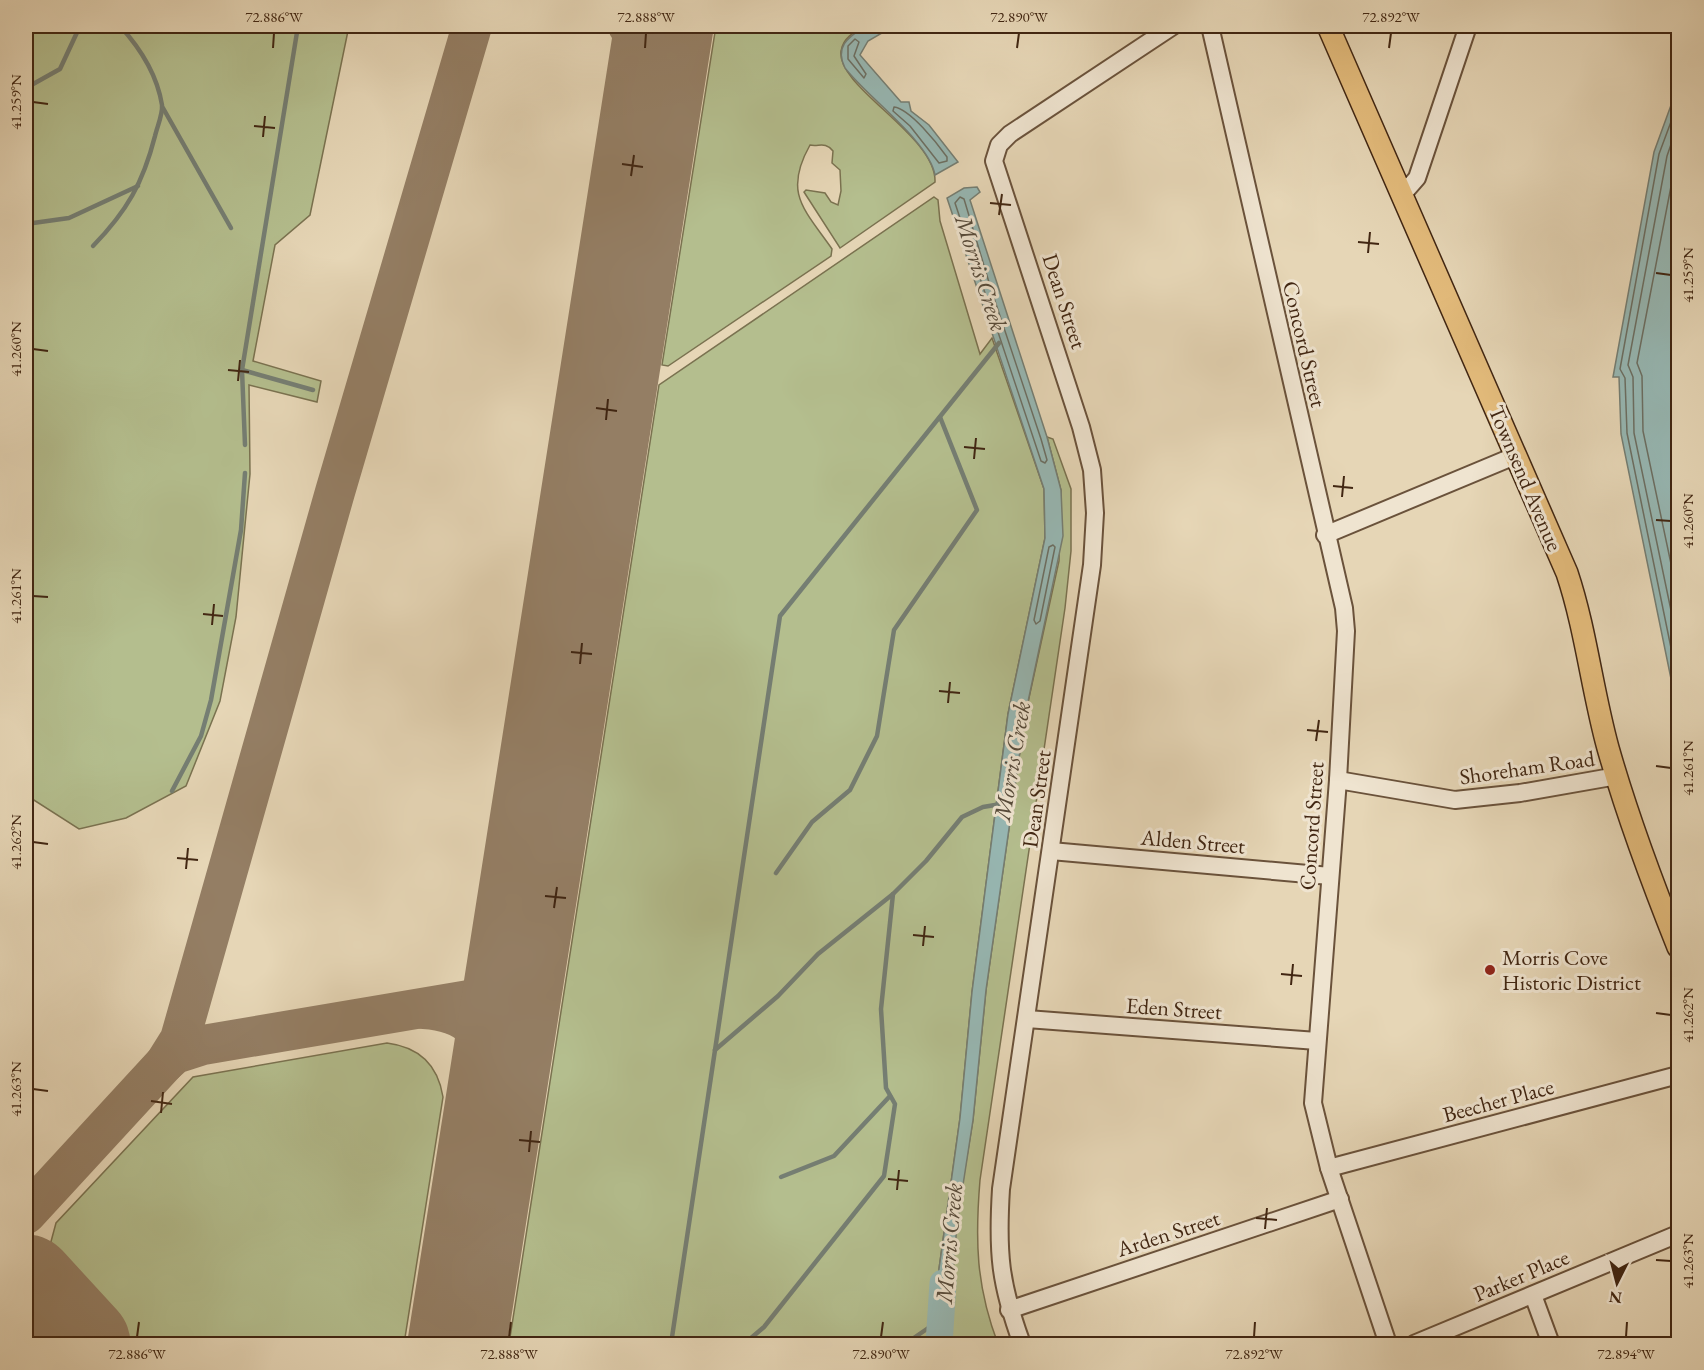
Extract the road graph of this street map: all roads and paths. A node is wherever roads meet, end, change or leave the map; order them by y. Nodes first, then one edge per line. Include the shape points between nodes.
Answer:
1 (1173, 26) edge
2 (1210, 26) edge
3 (1328, 26) edge
4 (1468, 26) edge
5 (1402, 194) junction
6 (1517, 455) junction
7 (1325, 535) junction
8 (1617, 776) junction
9 (1338, 780) junction
10 (1051, 850) junction
11 (1330, 876) junction
12 (1678, 947) edge
13 (1027, 1019) junction
14 (1317, 1041) junction
15 (1678, 1075) edge
16 (1329, 1168) junction
17 (1340, 1199) junction
18 (1678, 1234) edge
19 (1533, 1295) junction
20 (1010, 1310) junction
21 (1022, 1344) edge
22 (1388, 1344) edge
23 (1414, 1344) edge
24 (1551, 1344) edge

1 - 10 street, Dean Street via 1010,134 999,145 994,161 1048,321 1092,470 1092,565
2 - 7 street, Concord Street
3 - 5 main road, Townsend Avenue
4 - 5 street via 1417,178
5 - 6 main road, Townsend Avenue
6 - 7 street
6 - 8 main road, Townsend Avenue via 1577,602
7 - 9 street, Concord Street via 1346,631
8 - 9 street, Shoreham Road via 1455,800
8 - 12 main road, Townsend Avenue
9 - 11 street, Concord Street
10 - 11 street, Alden Street
10 - 13 street, Dean Street
11 - 14 street, Concord Street
13 - 14 street, Eden Street
13 - 20 street, Dean Street via 1000,1189 998,1253
14 - 16 street, Concord Street via 1313,1103
15 - 16 street, Beecher Place
16 - 17 street, Concord Street
17 - 20 street, Arden Street
17 - 22 street, Concord Street
18 - 19 street, Parker Place
19 - 23 street, Parker Place
19 - 24 street
20 - 21 street, Dean Street

